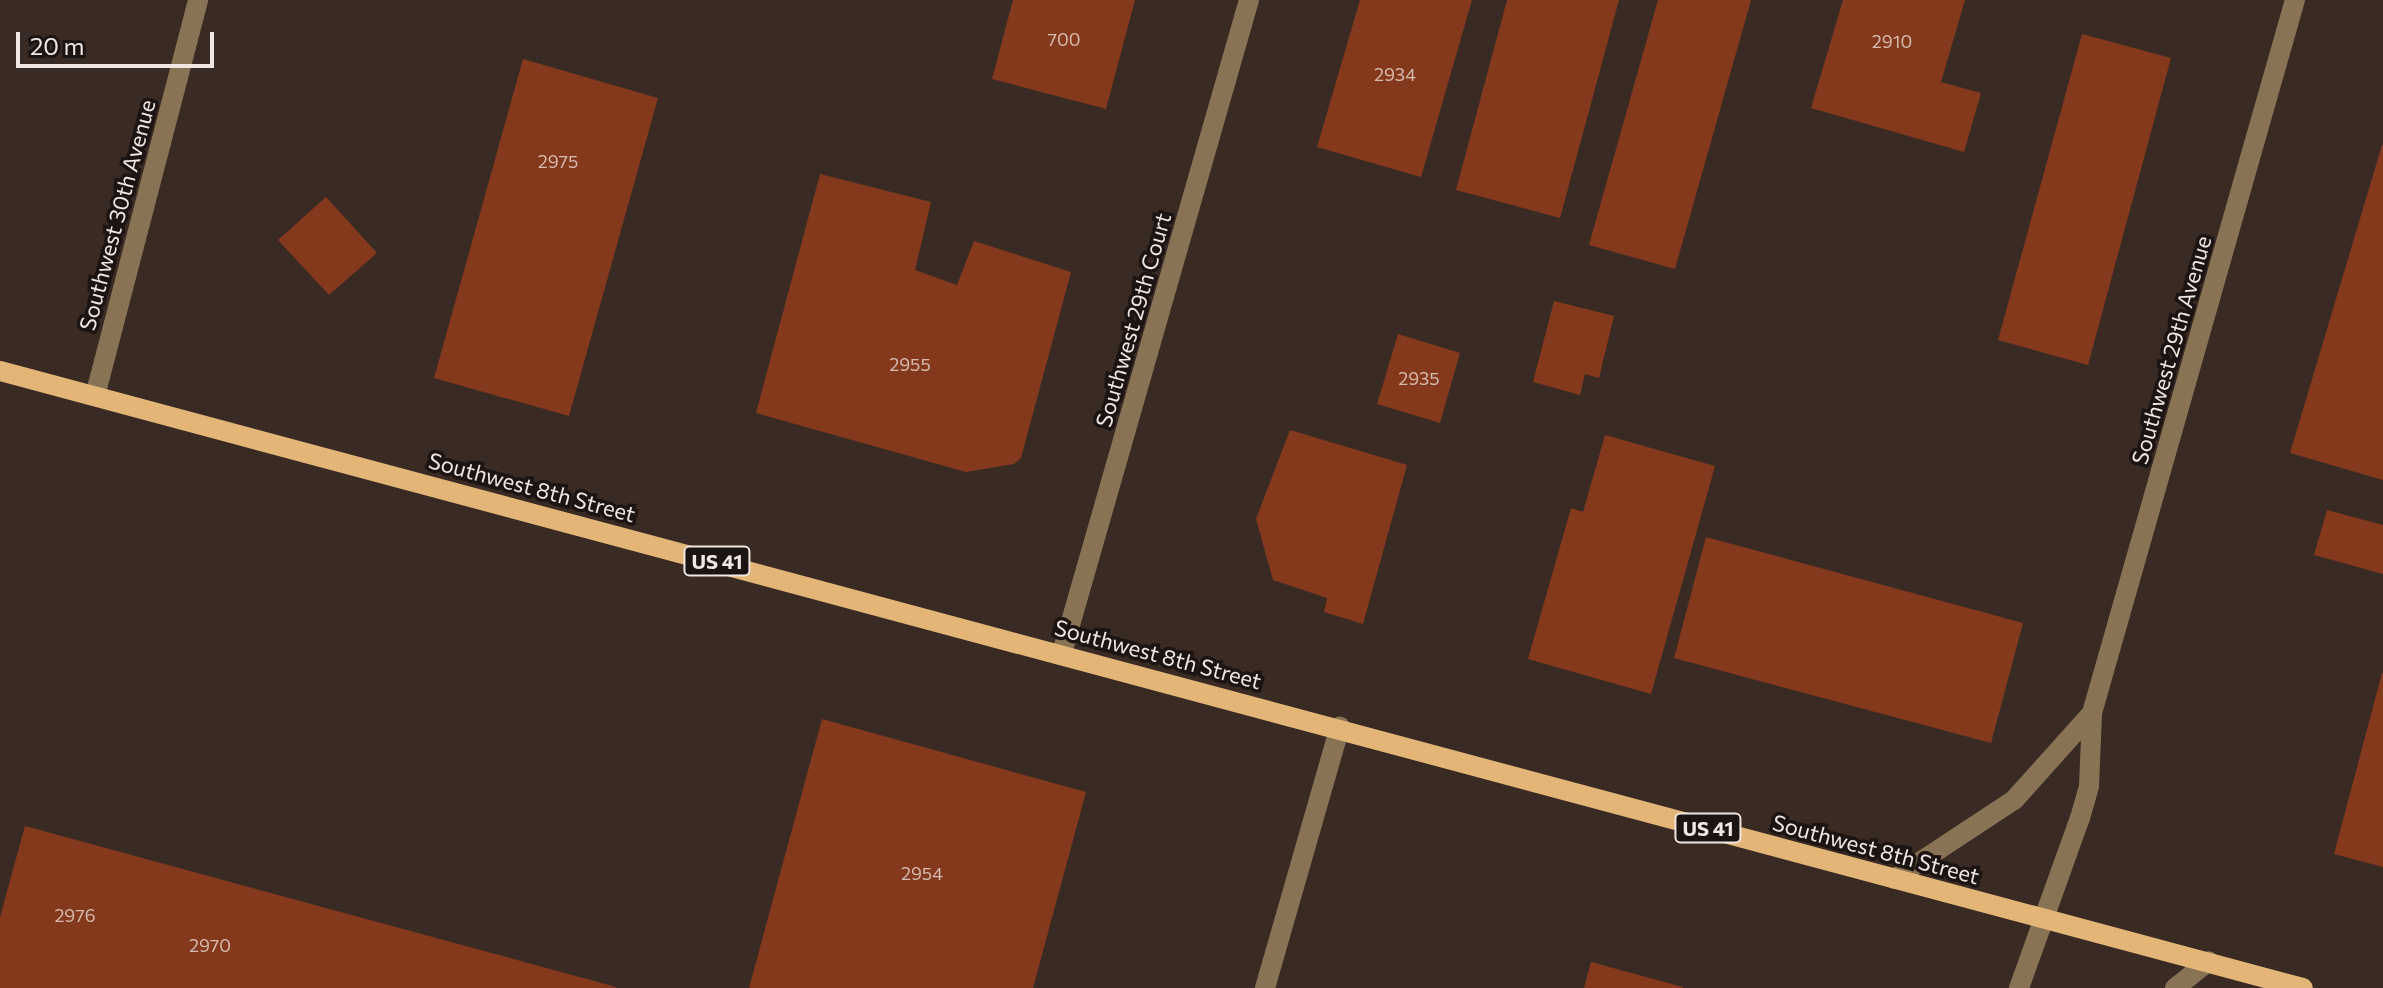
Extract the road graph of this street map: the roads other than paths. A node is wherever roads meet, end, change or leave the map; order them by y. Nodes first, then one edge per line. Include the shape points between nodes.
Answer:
1 (198, 0) edge
2 (1249, 0) edge
3 (2295, 0) edge
4 (0, 371) edge
5 (95, 396) junction
6 (1062, 653) junction
7 (2092, 713) junction
8 (1340, 727) junction
9 (1894, 879) junction
10 (2042, 919) junction
11 (2209, 961) junction
12 (1265, 988) edge
13 (2019, 988) edge
14 (2175, 988) edge
15 (2303, 988) edge

1 - 5 street, Southwest 30th Avenue
2 - 6 street, Southwest 29th Court
3 - 7 street, Southwest 29th Avenue
4 - 5 main road, Southwest 8th Street / US 41
5 - 6 main road, Southwest 8th Street / US 41
6 - 8 main road, Southwest 8th Street / US 41
7 - 9 street, Southwest 29th Avenue via 2014,800
7 - 10 street, Southwest 29th Avenue via 2089,786
8 - 9 main road, Southwest 8th Street / US 41
8 - 12 street
9 - 10 main road, Southwest 8th Street / US 41
10 - 11 main road, Southwest 8th Street / US 41
10 - 13 street, Southwest 29th Avenue
11 - 14 street
11 - 15 main road, Southwest 8th Street / US 41

